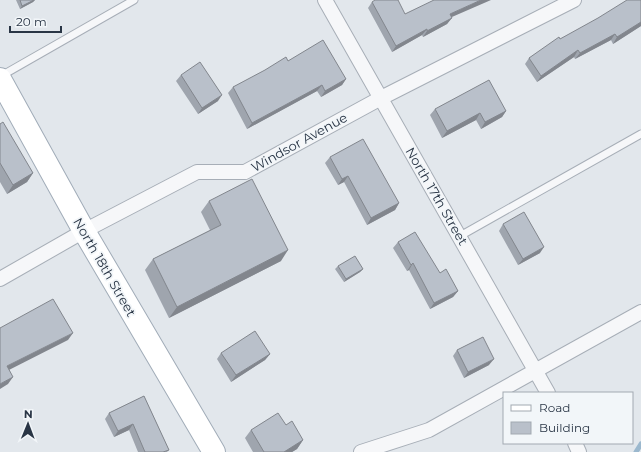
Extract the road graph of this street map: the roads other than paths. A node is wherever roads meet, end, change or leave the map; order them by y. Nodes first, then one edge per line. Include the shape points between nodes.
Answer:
1 (134, 0) edge
2 (325, 0) edge
3 (574, 0) edge
4 (0, 78) edge
5 (381, 98) junction
6 (641, 134) edge
7 (84, 231) junction
8 (460, 236) junction
9 (0, 279) edge
10 (641, 312) edge
11 (536, 372) junction
12 (547, 392) edge
13 (214, 452) edge
14 (361, 452) edge

1 - 4 lane
2 - 5 street, North 17th Street
3 - 5 street, Windsor Avenue
4 - 7 main road, North 18th Street
5 - 7 street, Windsor Avenue via 245,172 197,172
5 - 8 street, North 17th Street
6 - 8 lane
7 - 9 street, Windsor Avenue
7 - 13 main road, North 18th Street
8 - 11 street, North 17th Street
10 - 11 street
11 - 12 street, North 17th Street
11 - 14 street via 429,430

